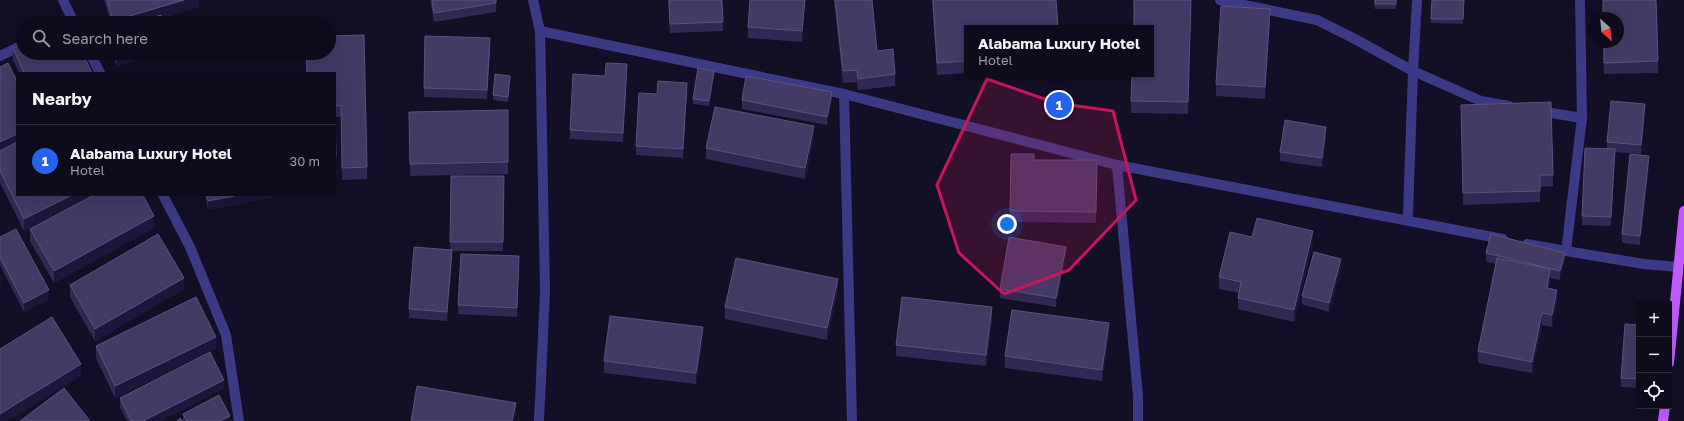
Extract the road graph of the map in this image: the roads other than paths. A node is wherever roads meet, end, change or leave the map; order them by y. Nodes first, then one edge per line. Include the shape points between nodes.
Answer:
1 (63, 0) edge
2 (533, 0) edge
3 (1220, 0) edge
4 (1417, 0) edge
5 (1580, 0) edge
6 (71, 16) edge
7 (540, 30) junction
8 (16, 48) edge
9 (0, 56) edge
10 (94, 60) edge
11 (1413, 71) junction
12 (100, 72) edge
13 (844, 94) junction
14 (1582, 118) junction
15 (1117, 165) junction
16 (164, 196) edge
17 (1684, 211) edge
18 (1408, 214) dead end
19 (1566, 251) junction
20 (1678, 267) junction
21 (1671, 337) edge
22 (1665, 409) edge
23 (239, 421) edge
24 (539, 421) edge
25 (852, 421) edge
26 (1138, 421) edge
27 (1663, 421) edge

1 - 6 street
2 - 7 street
3 - 11 street via 1317,20
4 - 11 street
5 - 14 street
7 - 13 street
7 - 24 street via 545,292
8 - 9 street
10 - 12 street
11 - 14 street via 1481,101
11 - 18 street
13 - 15 street
13 - 25 street
14 - 19 street
15 - 19 street
15 - 26 street via 1138,396
16 - 23 street via 190,247 226,335
17 - 20 main road
19 - 20 street
20 - 21 main road
22 - 27 main road

